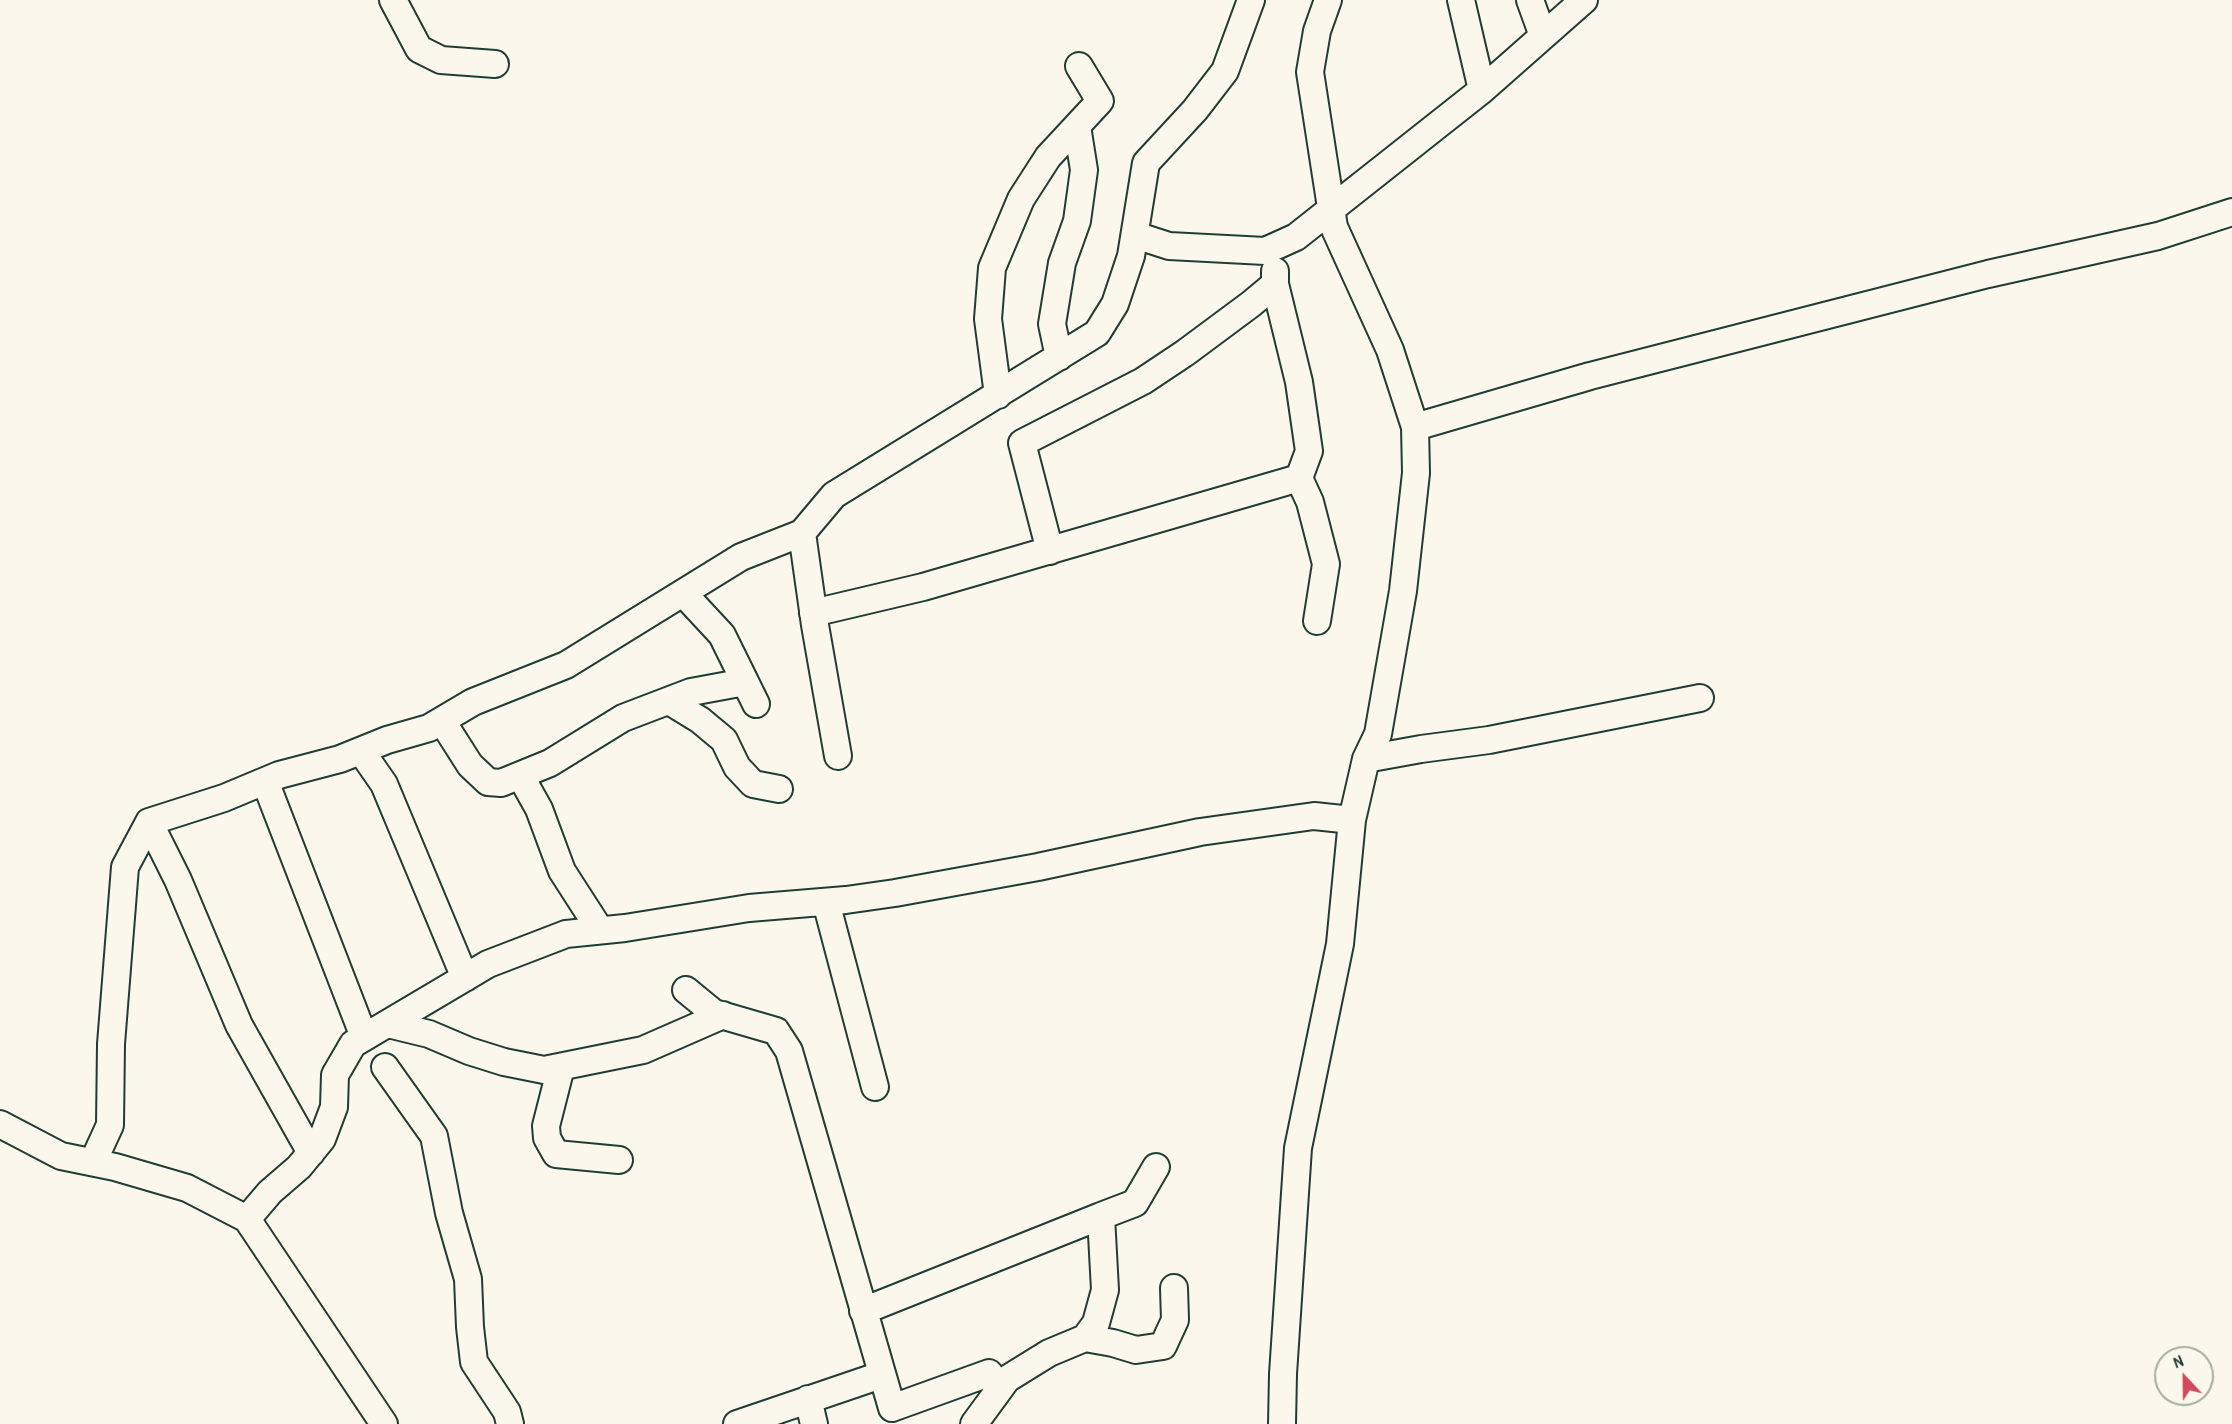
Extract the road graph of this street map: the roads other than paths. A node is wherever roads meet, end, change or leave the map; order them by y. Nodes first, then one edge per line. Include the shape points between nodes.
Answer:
1 (393, 0) edge
2 (1251, 0) edge
3 (1328, 0) edge
4 (1461, 0) edge
5 (1530, 0) edge
6 (1584, 0) edge
7 (1543, 36) junction
8 (495, 64) dead end
9 (1078, 66) dead end
10 (1482, 90) junction
11 (1077, 126) junction
12 (1331, 208) junction
13 (2232, 212) edge
14 (1135, 235) junction
15 (1275, 246) junction
16 (1275, 284) junction
17 (1059, 357) junction
18 (998, 395) junction
19 (1415, 426) junction
20 (1299, 478) junction
21 (802, 533) junction
22 (1050, 551) junction
23 (683, 593) junction
24 (813, 613) junction
25 (1317, 621) dead end
26 (1700, 698) dead end
27 (669, 701) junction
28 (442, 721) junction
29 (361, 751) junction
30 (838, 756) dead end
31 (1366, 759) junction
32 (520, 775) junction
33 (265, 781) junction
34 (779, 789) dead end
35 (1352, 820) junction
36 (149, 822) junction
37 (826, 902) junction
38 (600, 930) junction
39 (465, 978) junction
40 (686, 990) dead end
41 (723, 1016) junction
42 (388, 1024) junction
43 (364, 1037) junction
44 (385, 1067) dead end
45 (561, 1067) junction
46 (875, 1087) dead end
47 (0, 1124) edge
48 (310, 1153) junction
49 (619, 1160) dead end
50 (93, 1162) junction
51 (1156, 1167) dead end
52 (1101, 1216) junction
53 (247, 1219) junction
54 (1174, 1288) dead end
55 (863, 1311) junction
56 (1085, 1338) junction
57 (881, 1375) junction
58 (1000, 1388) junction
59 (808, 1399) junction
60 (384, 1424) edge
61 (510, 1424) edge
62 (737, 1424) edge
63 (814, 1424) edge
64 (974, 1424) edge
65 (1282, 1424) edge

1 - 8 street via 419,49 441,60
2 - 14 street via 1225,70 1195,110 1146,163
3 - 12 street via 1317,31 1310,72
4 - 10 street
5 - 7 street
6 - 7 street
7 - 10 street
9 - 11 street via 1100,101
10 - 12 street
11 - 17 street via 1084,170 1077,221 1062,263 1052,324
11 - 18 street via 1048,157 1021,199 993,268 988,319
12 - 15 street via 1296,237
12 - 19 street via 1334,227 1390,350
13 - 19 street via 2158,236 1988,274 1601,373
14 - 15 street via 1179,247 1265,251
14 - 17 street via 1109,314 1097,333
15 - 16 street
16 - 20 street via 1299,382 1309,451
16 - 22 street via 1143,381 1022,443
17 - 18 street
18 - 21 street via 834,495
19 - 31 street via 1416,472 1403,591 1378,734
20 - 22 street
20 - 25 street via 1310,502 1326,564
21 - 23 street via 741,557
21 - 24 street
22 - 24 street
23 - 27 street via 722,635 750,693 691,692
23 - 28 street via 566,665 473,702
24 - 30 street
26 - 31 street via 1490,740
27 - 32 street via 623,718 550,763
27 - 34 street via 724,740 737,767 753,784
28 - 29 street
28 - 32 street via 470,765 488,782 501,783
29 - 33 street
29 - 39 street via 384,784
31 - 35 street
32 - 38 street via 539,809 562,871
33 - 36 street
33 - 43 street
35 - 37 street via 1314,816 1200,832 1038,867
35 - 65 street via 1340,944 1298,1148
36 - 48 street via 178,880 239,1025
36 - 50 street via 125,867 111,1044 110,1125
37 - 38 street via 749,908
37 - 46 street
38 - 39 street via 566,934 488,964
39 - 42 street
40 - 41 street
41 - 45 street via 643,1050
41 - 55 street via 776,1031 789,1051
42 - 43 street
42 - 45 street via 429,1034 504,1062 543,1070
43 - 48 street via 353,1044 335,1075 334,1107 322,1139
44 - 61 street via 434,1136 449,1213 468,1279 474,1362 507,1412
45 - 49 street via 546,1126 547,1138 556,1154
47 - 50 street via 61,1156
48 - 53 street
50 - 53 street via 187,1188
51 - 52 street via 1135,1203
52 - 55 street
52 - 56 street via 1105,1290 1096,1323
53 - 60 street
54 - 56 street via 1174,1320 1163,1346 1136,1350
55 - 57 street
56 - 58 street via 1049,1353 1007,1379
57 - 58 street via 892,1408 989,1373
57 - 59 street
58 - 64 street
59 - 62 street
59 - 63 street

